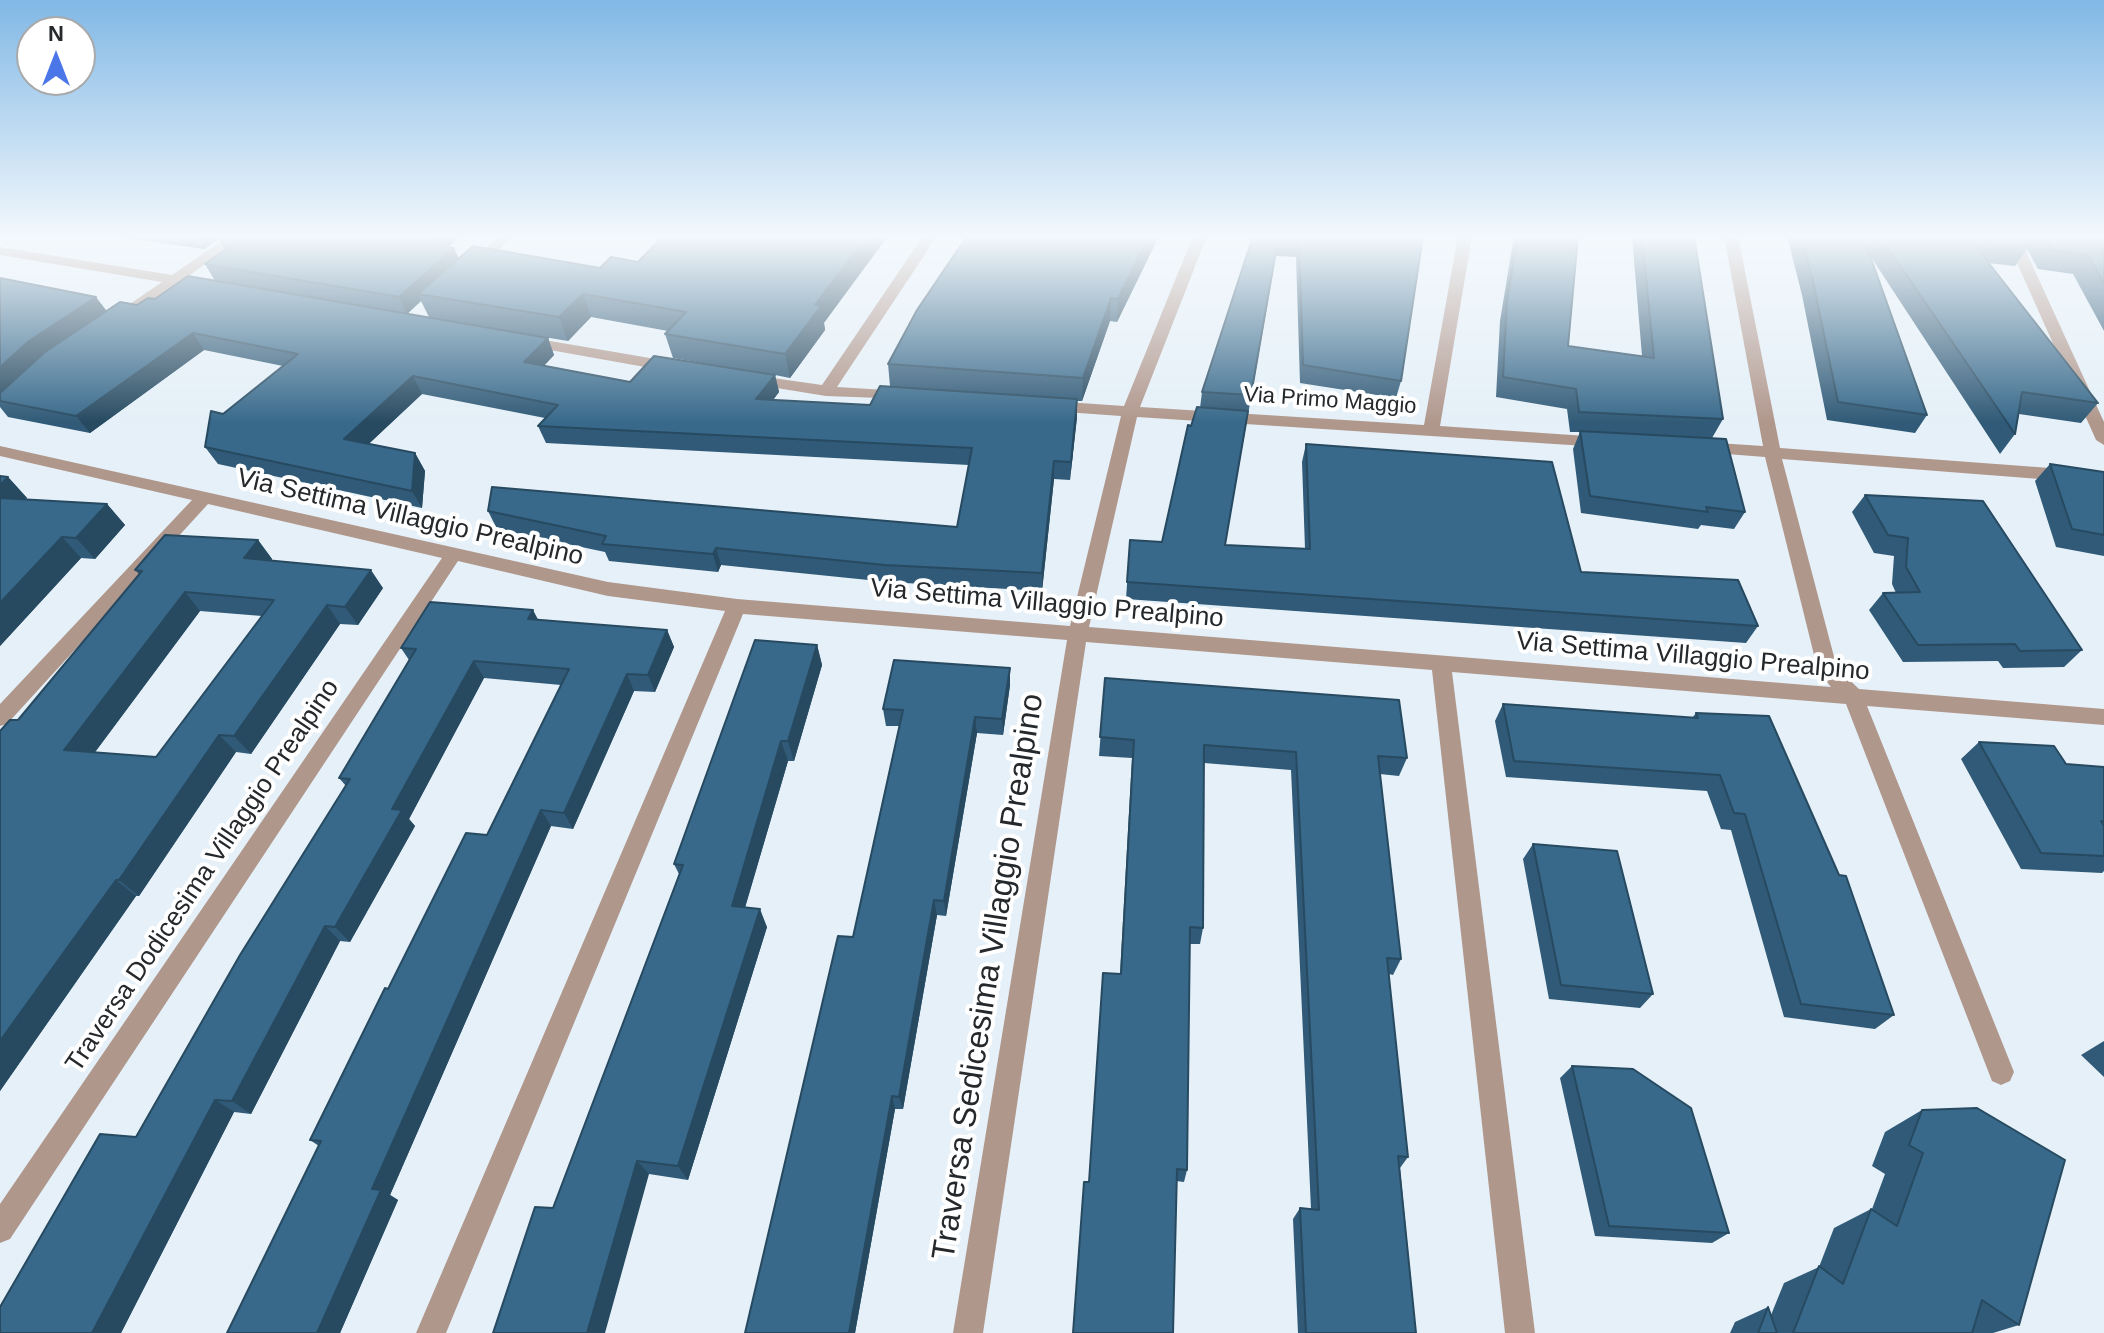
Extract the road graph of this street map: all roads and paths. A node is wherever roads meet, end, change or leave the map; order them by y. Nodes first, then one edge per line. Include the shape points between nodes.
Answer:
1 (148, 298) edge
2 (888, 298) edge
3 (1175, 298) edge
4 (1454, 298) edge
5 (1743, 298) edge
6 (2040, 298) edge
7 (113, 322) edge
8 (518, 340) edge
9 (684, 369) edge
10 (729, 377) edge
11 (826, 391) junction
12 (917, 397) edge
13 (1039, 405) edge
14 (1130, 412) junction
15 (1431, 433) junction
16 (2104, 440) edge
17 (1617, 442) edge
18 (1679, 446) edge
19 (0, 451) edge
20 (1772, 451) junction
21 (2104, 478) edge
22 (204, 498) junction
23 (453, 555) junction
24 (737, 606) junction
25 (1078, 632) junction
26 (1441, 663) junction
27 (1853, 696) junction
28 (2104, 717) edge
29 (0, 718) edge
30 (2001, 1072) dead end
31 (0, 1229) edge
32 (431, 1333) edge
33 (968, 1333) edge
34 (1520, 1333) edge

1 - 7 street
2 - 11 street
3 - 14 street, Traversa Sedicesima Villaggio Prealpino
4 - 15 street
5 - 20 street
6 - 16 street
8 - 9 street
10 - 11 street
11 - 12 street
13 - 14 street, Via Primo Maggio
14 - 15 street, Via Primo Maggio
14 - 25 street, Traversa Sedicesima Villaggio Prealpino
15 - 17 street, Via Primo Maggio
18 - 20 street
19 - 22 street, Via Settima Villaggio Prealpino
20 - 21 street
20 - 27 street via 1828,671
22 - 23 street, Via Settima Villaggio Prealpino
22 - 29 street
23 - 24 street, Via Settima Villaggio Prealpino via 608,589
23 - 31 street, Traversa Dodicesima Villaggio Prealpino
24 - 25 street, Via Settima Villaggio Prealpino
24 - 32 street
25 - 26 street, Via Settima Villaggio Prealpino
25 - 33 street, Traversa Sedicesima Villaggio Prealpino
26 - 27 street, Via Settima Villaggio Prealpino
26 - 34 street
27 - 28 street, Via Settima Villaggio Prealpino
27 - 30 street

